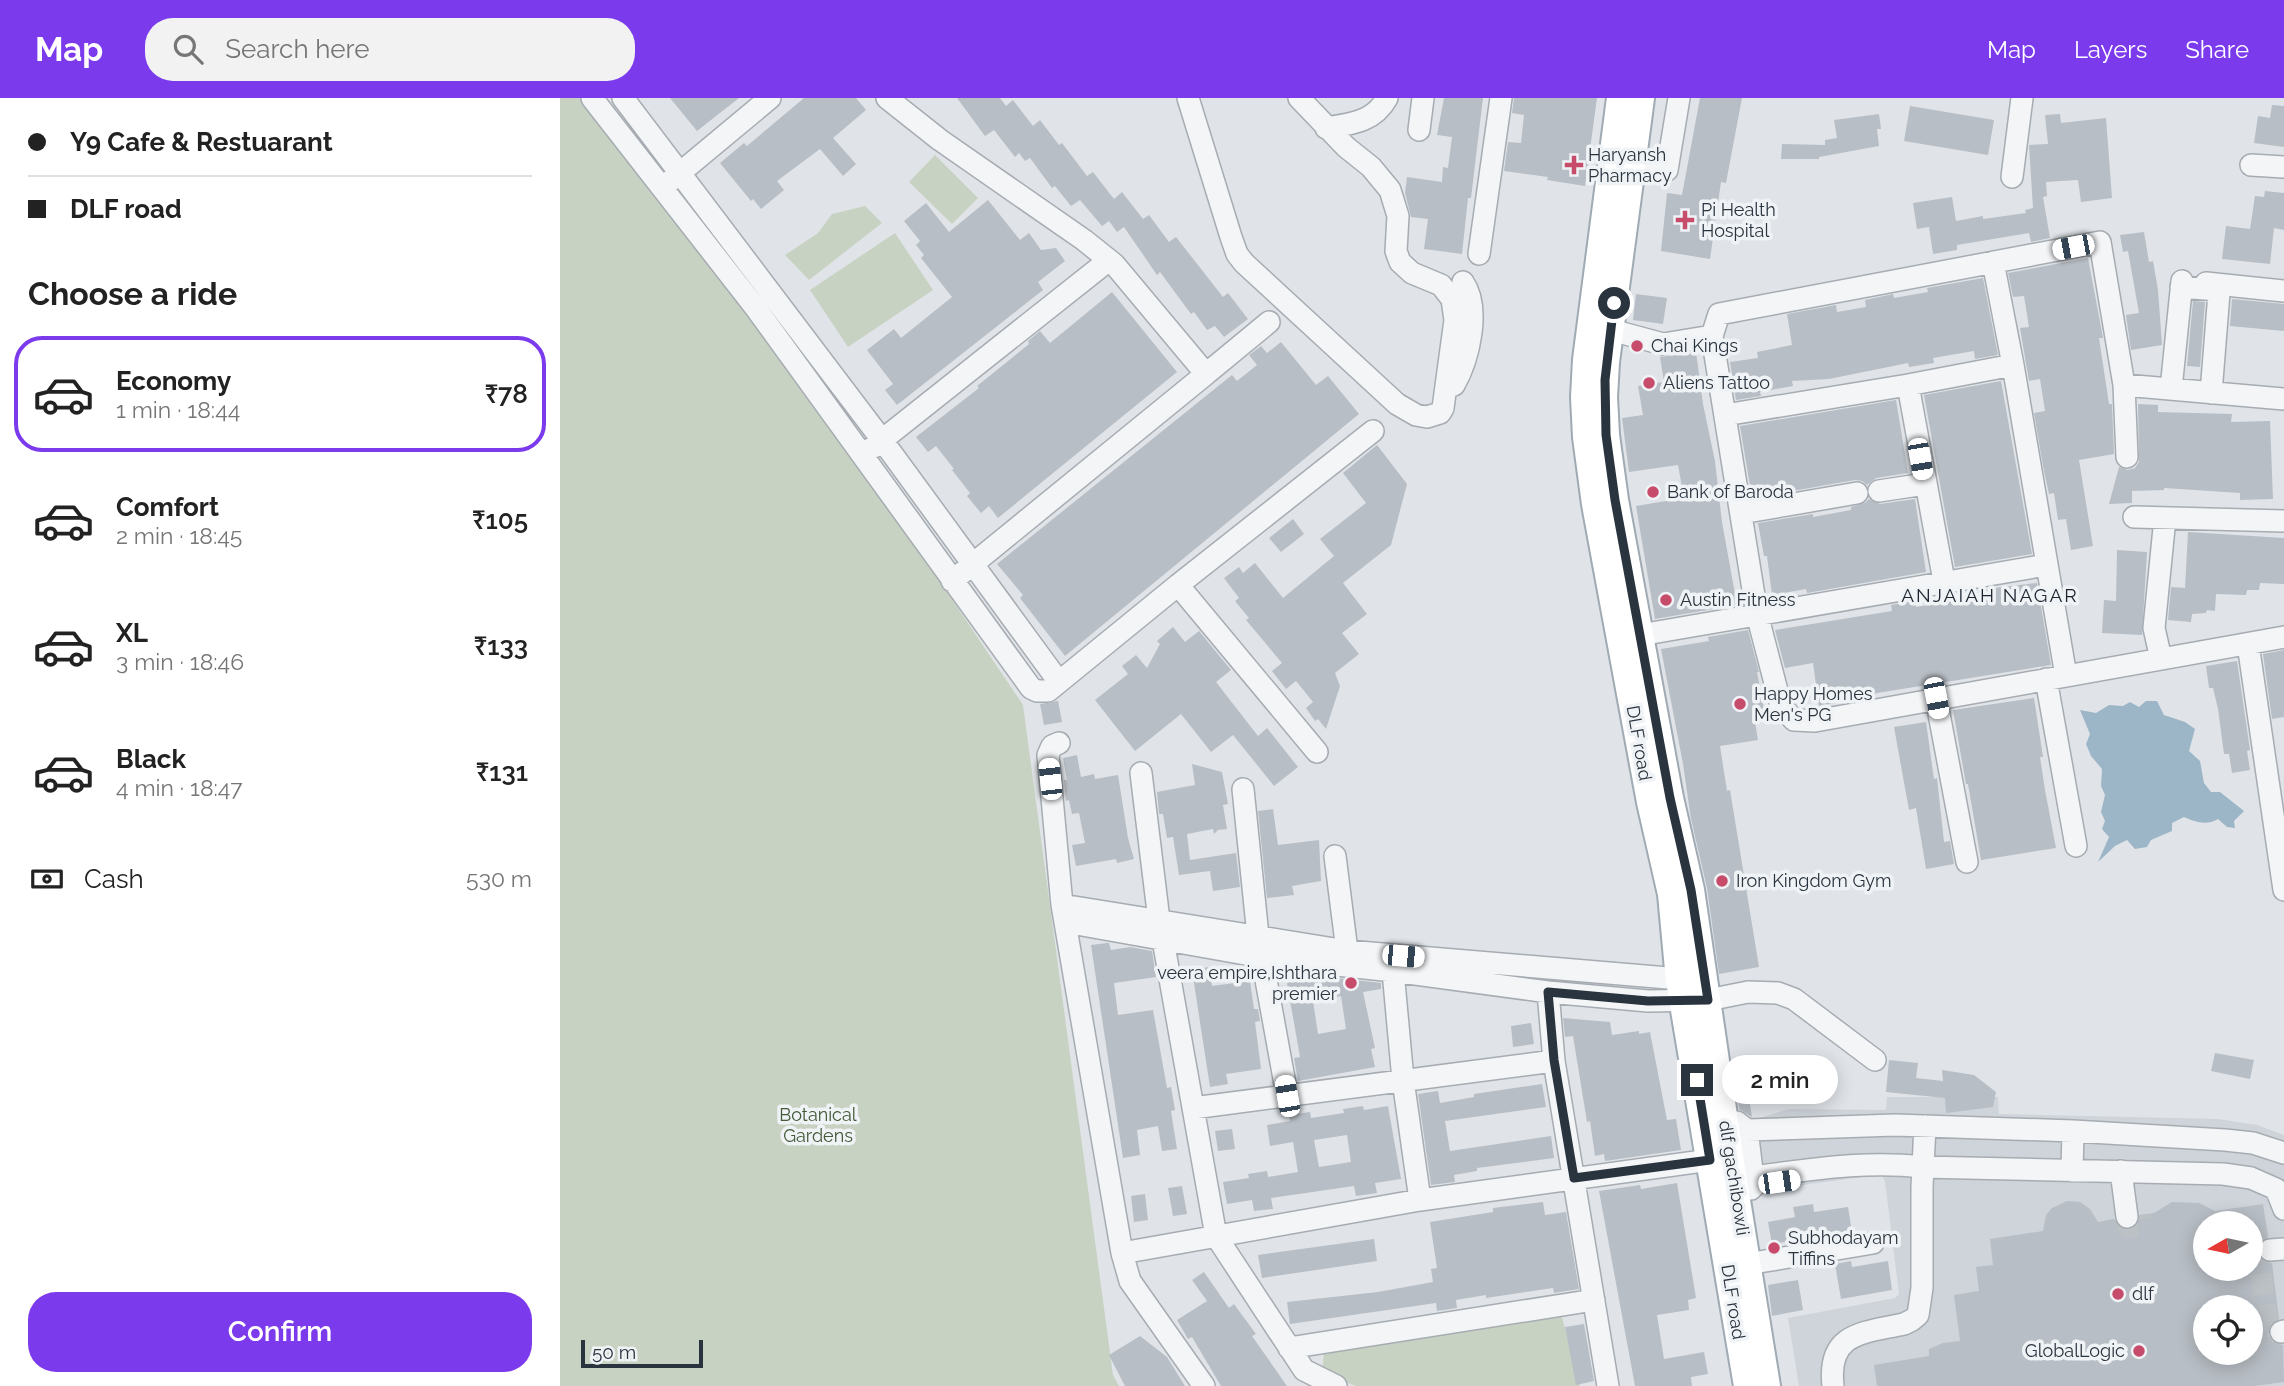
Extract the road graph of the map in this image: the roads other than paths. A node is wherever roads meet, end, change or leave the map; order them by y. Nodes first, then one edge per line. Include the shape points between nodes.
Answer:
1 (592, 98) edge
2 (623, 98) edge
3 (770, 98) edge
4 (887, 98) edge
5 (1188, 98) edge
6 (1299, 98) edge
7 (1387, 98) edge
8 (1423, 98) edge
9 (1501, 98) edge
10 (1620, 98) edge
11 (1641, 98) edge
12 (1679, 98) edge
13 (2022, 98) edge
14 (1326, 128) junction
15 (1419, 130) dead end
16 (2251, 165) dead end
17 (2284, 167) edge
18 (1632, 169) junction
19 (680, 173) junction
20 (2012, 177) dead end
21 (662, 188) junction
22 (1479, 254) dead end
23 (1109, 260) junction
24 (1993, 262) junction
25 (1463, 282) dead end
26 (2180, 283) junction
27 (2284, 291) edge
28 (1269, 322) dead end
29 (1611, 330) junction
30 (1713, 336) junction
31 (2013, 365) junction
32 (1206, 374) junction
33 (2124, 385) junction
34 (1908, 386) junction
35 (2171, 389) junction
36 (2211, 393) junction
37 (1446, 398) junction
38 (2284, 399) edge
39 (1725, 415) junction
40 (1373, 431) dead end
41 (883, 440) junction
42 (862, 456) junction
43 (2127, 457) dead end
44 (1925, 484) junction
45 (1879, 491) dead end
46 (1857, 493) dead end
47 (1741, 513) junction
48 (2134, 517) dead end
49 (2165, 518) junction
50 (2284, 521) edge
51 (974, 565) junction
52 (2046, 565) junction
53 (953, 581) junction
54 (1944, 581) junction
55 (1178, 585) junction
56 (1756, 614) junction
57 (1640, 635) junction
58 (2284, 637) edge
59 (2248, 644) junction
60 (2161, 659) junction
61 (2056, 677) junction
62 (1059, 682) junction
63 (1936, 698) junction
64 (1059, 743) dead end
65 (1317, 752) dead end
66 (1140, 773) dead end
67 (1243, 789) dead end
68 (2076, 846) dead end
69 (1335, 856) dead end
70 (1967, 862) dead end
71 (2282, 866) edge
72 (2284, 890) edge
73 (1064, 914) junction
74 (1161, 930) junction
75 (1260, 947) junction
76 (1347, 951) junction
77 (1393, 971) junction
78 (1694, 990) junction
79 (1548, 992) junction
80 (1554, 1060) junction
81 (1875, 1060) dead end
82 (1403, 1080) junction
83 (1287, 1096) junction
84 (1193, 1108) junction
85 (1724, 1113) junction
86 (1925, 1126) junction
87 (1746, 1130) junction
88 (2073, 1131) junction
89 (2284, 1153) edge
90 (1710, 1160) junction
91 (1922, 1167) junction
92 (2072, 1171) junction
93 (2128, 1171) junction
94 (1574, 1178) junction
95 (1749, 1184) junction
96 (1420, 1200) junction
97 (2284, 1209) edge
98 (2133, 1216) dead end
99 (1216, 1236) junction
100 (1873, 1242) dead end
101 (1122, 1253) junction
102 (1747, 1264) junction
103 (1594, 1300) junction
104 (1289, 1348) junction
105 (1302, 1378) edge
106 (1204, 1386) edge
107 (1336, 1386) edge
108 (1608, 1386) edge
109 (1747, 1386) edge
110 (1767, 1386) edge
111 (1833, 1386) edge

1 - 21 street
2 - 19 street
3 - 19 street
4 - 23 street
5 - 37 street via 1231,237 1244,263 1406,411 1434,416
6 - 14 street
7 - 14 street via 1367,119
8 - 15 street
9 - 22 street
10 - 78 main road, DLF road via 1586,360 1586,437 1650,802
11 - 18 main road, dlf gachibowli
12 - 18 street via 1667,170
13 - 20 street
14 - 37 street via 1390,190 1398,216 1396,251 1400,262 1412,273 1441,285 1452,299 1455,320
16 - 17 street
18 - 29 main road, dlf gachibowli
19 - 21 street
19 - 41 street
21 - 42 street
23 - 32 street
23 - 41 street
24 - 30 street via 1719,314
24 - 31 street
24 - 33 street via 2100,242
25 - 37 street via 1473,304 1468,348
26 - 27 street
26 - 35 street
26 - 36 street via 2219,293
28 - 32 street
29 - 30 street via 1663,344
29 - 57 main road, dlf gachibowli via 1604,397 1606,435
30 - 39 street
31 - 34 street
31 - 52 street
32 - 51 street
33 - 35 street
33 - 43 street
34 - 39 street
34 - 44 street
35 - 36 street
36 - 38 street
39 - 47 street
40 - 55 street
41 - 42 street
41 - 51 street
42 - 53 street
44 - 45 street
44 - 54 street
46 - 47 street
47 - 56 street
48 - 49 street
49 - 50 street
49 - 60 street via 2154,628
51 - 53 street
51 - 62 street
52 - 54 street
52 - 61 street
53 - 62 street via 1031,688 1048,691
54 - 56 street
55 - 62 street
55 - 65 street
56 - 57 street
56 - 63 street via 1781,706 1794,720 1815,721
57 - 78 main road, dlf gachibowli via 1691,890
58 - 59 street
59 - 60 street
59 - 71 street
60 - 61 street
61 - 63 street
61 - 68 street
63 - 70 street
64 - 73 street via 1048,755
66 - 74 street
67 - 75 street
69 - 76 street
71 - 72 street
73 - 74 street
73 - 101 street
74 - 75 street
74 - 84 street
75 - 76 street
75 - 77 street
75 - 83 street
76 - 78 street
77 - 79 street
77 - 82 street
78 - 79 street via 1648,1001
78 - 81 street via 1778,993 1794,999
78 - 85 main road, dlf gachibowli
78 - 90 main road, DLF road
79 - 80 street
80 - 82 street
80 - 94 street
82 - 83 street
82 - 96 street
83 - 84 street
84 - 99 street
85 - 87 street
85 - 95 main road, dlf gachibowli
86 - 87 street
86 - 88 street
86 - 91 street
87 - 95 street
88 - 89 street via 2225,1140
88 - 92 street
90 - 94 street
90 - 109 main road, DLF road
91 - 92 street
91 - 95 street via 1854,1164
91 - 111 street via 1918,1315 1904,1324 1852,1336 1840,1344 1834,1355
92 - 93 street
93 - 97 street via 2251,1178 2276,1189
93 - 98 street
94 - 96 street
94 - 103 street
95 - 102 main road, dlf gachibowli
96 - 99 street
99 - 101 street
99 - 104 street
100 - 102 street
101 - 106 street via 1130,1281
102 - 110 main road, dlf gachibowli
103 - 104 street
103 - 108 street
104 - 105 street
105 - 107 street

